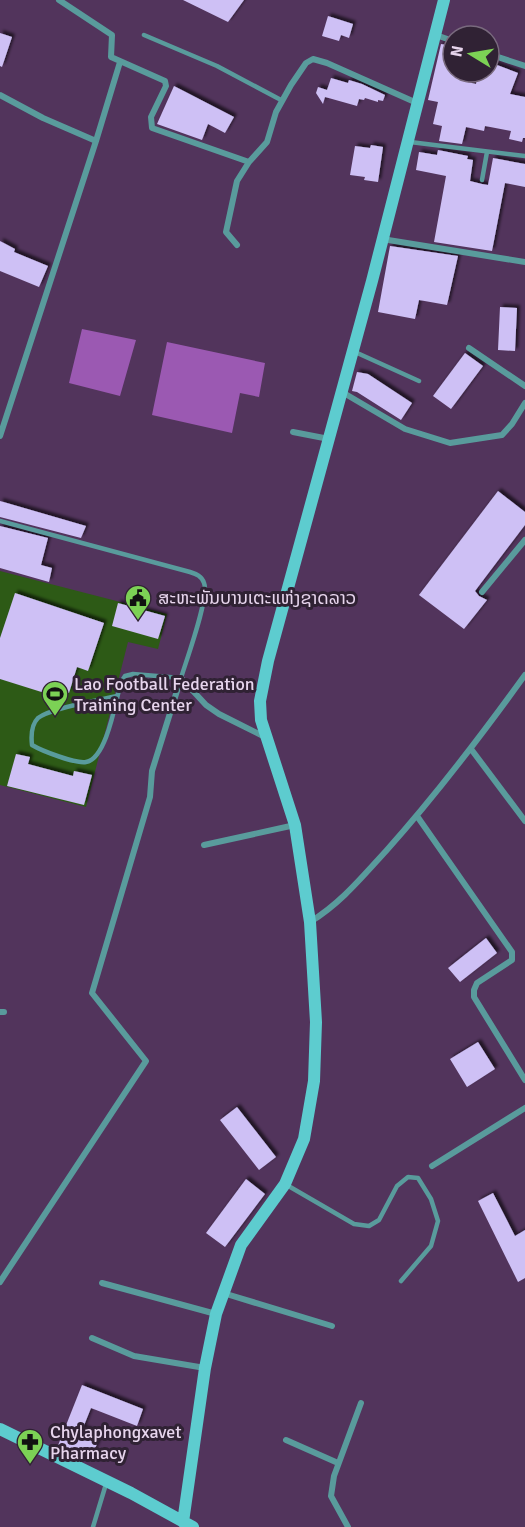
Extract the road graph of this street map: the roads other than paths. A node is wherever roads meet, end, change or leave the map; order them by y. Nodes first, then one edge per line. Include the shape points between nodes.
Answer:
1 (59, 0) edge
2 (444, 0) edge
3 (144, 35) dead end
4 (435, 35) junction
5 (441, 37) edge
6 (501, 58) edge
7 (120, 62) junction
8 (525, 66) edge
9 (0, 95) edge
10 (281, 100) junction
11 (417, 103) junction
12 (96, 141) junction
13 (407, 142) junction
14 (487, 152) junction
15 (525, 156) edge
16 (249, 162) junction
17 (482, 180) dead end
18 (382, 239) junction
19 (237, 245) dead end
20 (525, 262) edge
21 (469, 348) dead end
22 (353, 351) junction
23 (419, 381) dead end
24 (525, 386) edge
25 (341, 392) junction
26 (525, 403) edge
27 (293, 432) dead end
28 (0, 436) edge
29 (328, 439) junction
30 (0, 522) edge
31 (525, 540) edge
32 (482, 592) dead end
33 (525, 675) edge
34 (181, 678) junction
35 (117, 696) junction
36 (267, 738) junction
37 (471, 749) junction
38 (417, 816) junction
39 (525, 821) edge
40 (295, 825) junction
41 (204, 845) dead end
42 (310, 922) junction
43 (525, 1080) edge
44 (525, 1108) edge
45 (432, 1166) dead end
46 (285, 1185) junction
47 (401, 1281) dead end
48 (0, 1282) edge
49 (102, 1283) dead end
50 (223, 1293) junction
51 (216, 1314) junction
52 (332, 1326) dead end
53 (92, 1338) dead end
54 (205, 1368) junction
55 (362, 1403) dead end
56 (0, 1429) edge
57 (286, 1440) dead end
58 (338, 1463) junction
59 (107, 1482) junction
60 (188, 1525) edge
61 (93, 1527) edge
62 (348, 1527) edge

1 - 7 street via 112,35 111,57
2 - 4 street
3 - 10 lane via 217,66
4 - 5 street
4 - 11 street
6 - 8 street
7 - 12 street
7 - 16 street via 165,81 151,117 152,128
9 - 12 street
10 - 11 street via 306,63 313,59
10 - 16 street via 267,142
11 - 13 street
12 - 28 street
13 - 14 lane
13 - 18 street
14 - 15 lane
14 - 17 lane
16 - 19 street via 237,181 226,232
18 - 20 street
18 - 22 street
21 - 24 street
22 - 23 lane
22 - 25 street
25 - 26 street via 405,429 450,443 502,435
25 - 29 street
27 - 29 street
29 - 36 street via 268,661 260,701
30 - 34 lane via 200,577 206,591
31 - 32 street
33 - 37 street
34 - 35 lane via 125,676
34 - 36 street via 206,705
34 - 48 street via 92,993 146,1061
35 - 35 lane via 51,712 38,719 33,727 32,746 85,762 92,760 105,741
36 - 40 street
37 - 38 street
37 - 39 street
38 - 42 street via 330,910
38 - 43 street via 512,952 513,960 477,983 474,997
40 - 41 street
40 - 42 street
42 - 46 street via 316,1022 314,1080 304,1139
44 - 45 street
46 - 47 lane via 354,1224 369,1226 379,1220 397,1186 408,1177 417,1178 431,1199 438,1221 431,1246
46 - 50 street via 242,1245
49 - 51 street
50 - 51 street
50 - 52 street
51 - 54 street
53 - 54 street via 134,1356
54 - 60 street
55 - 58 street
56 - 59 street
57 - 58 street
58 - 62 street via 331,1496
59 - 60 street
59 - 61 lane

